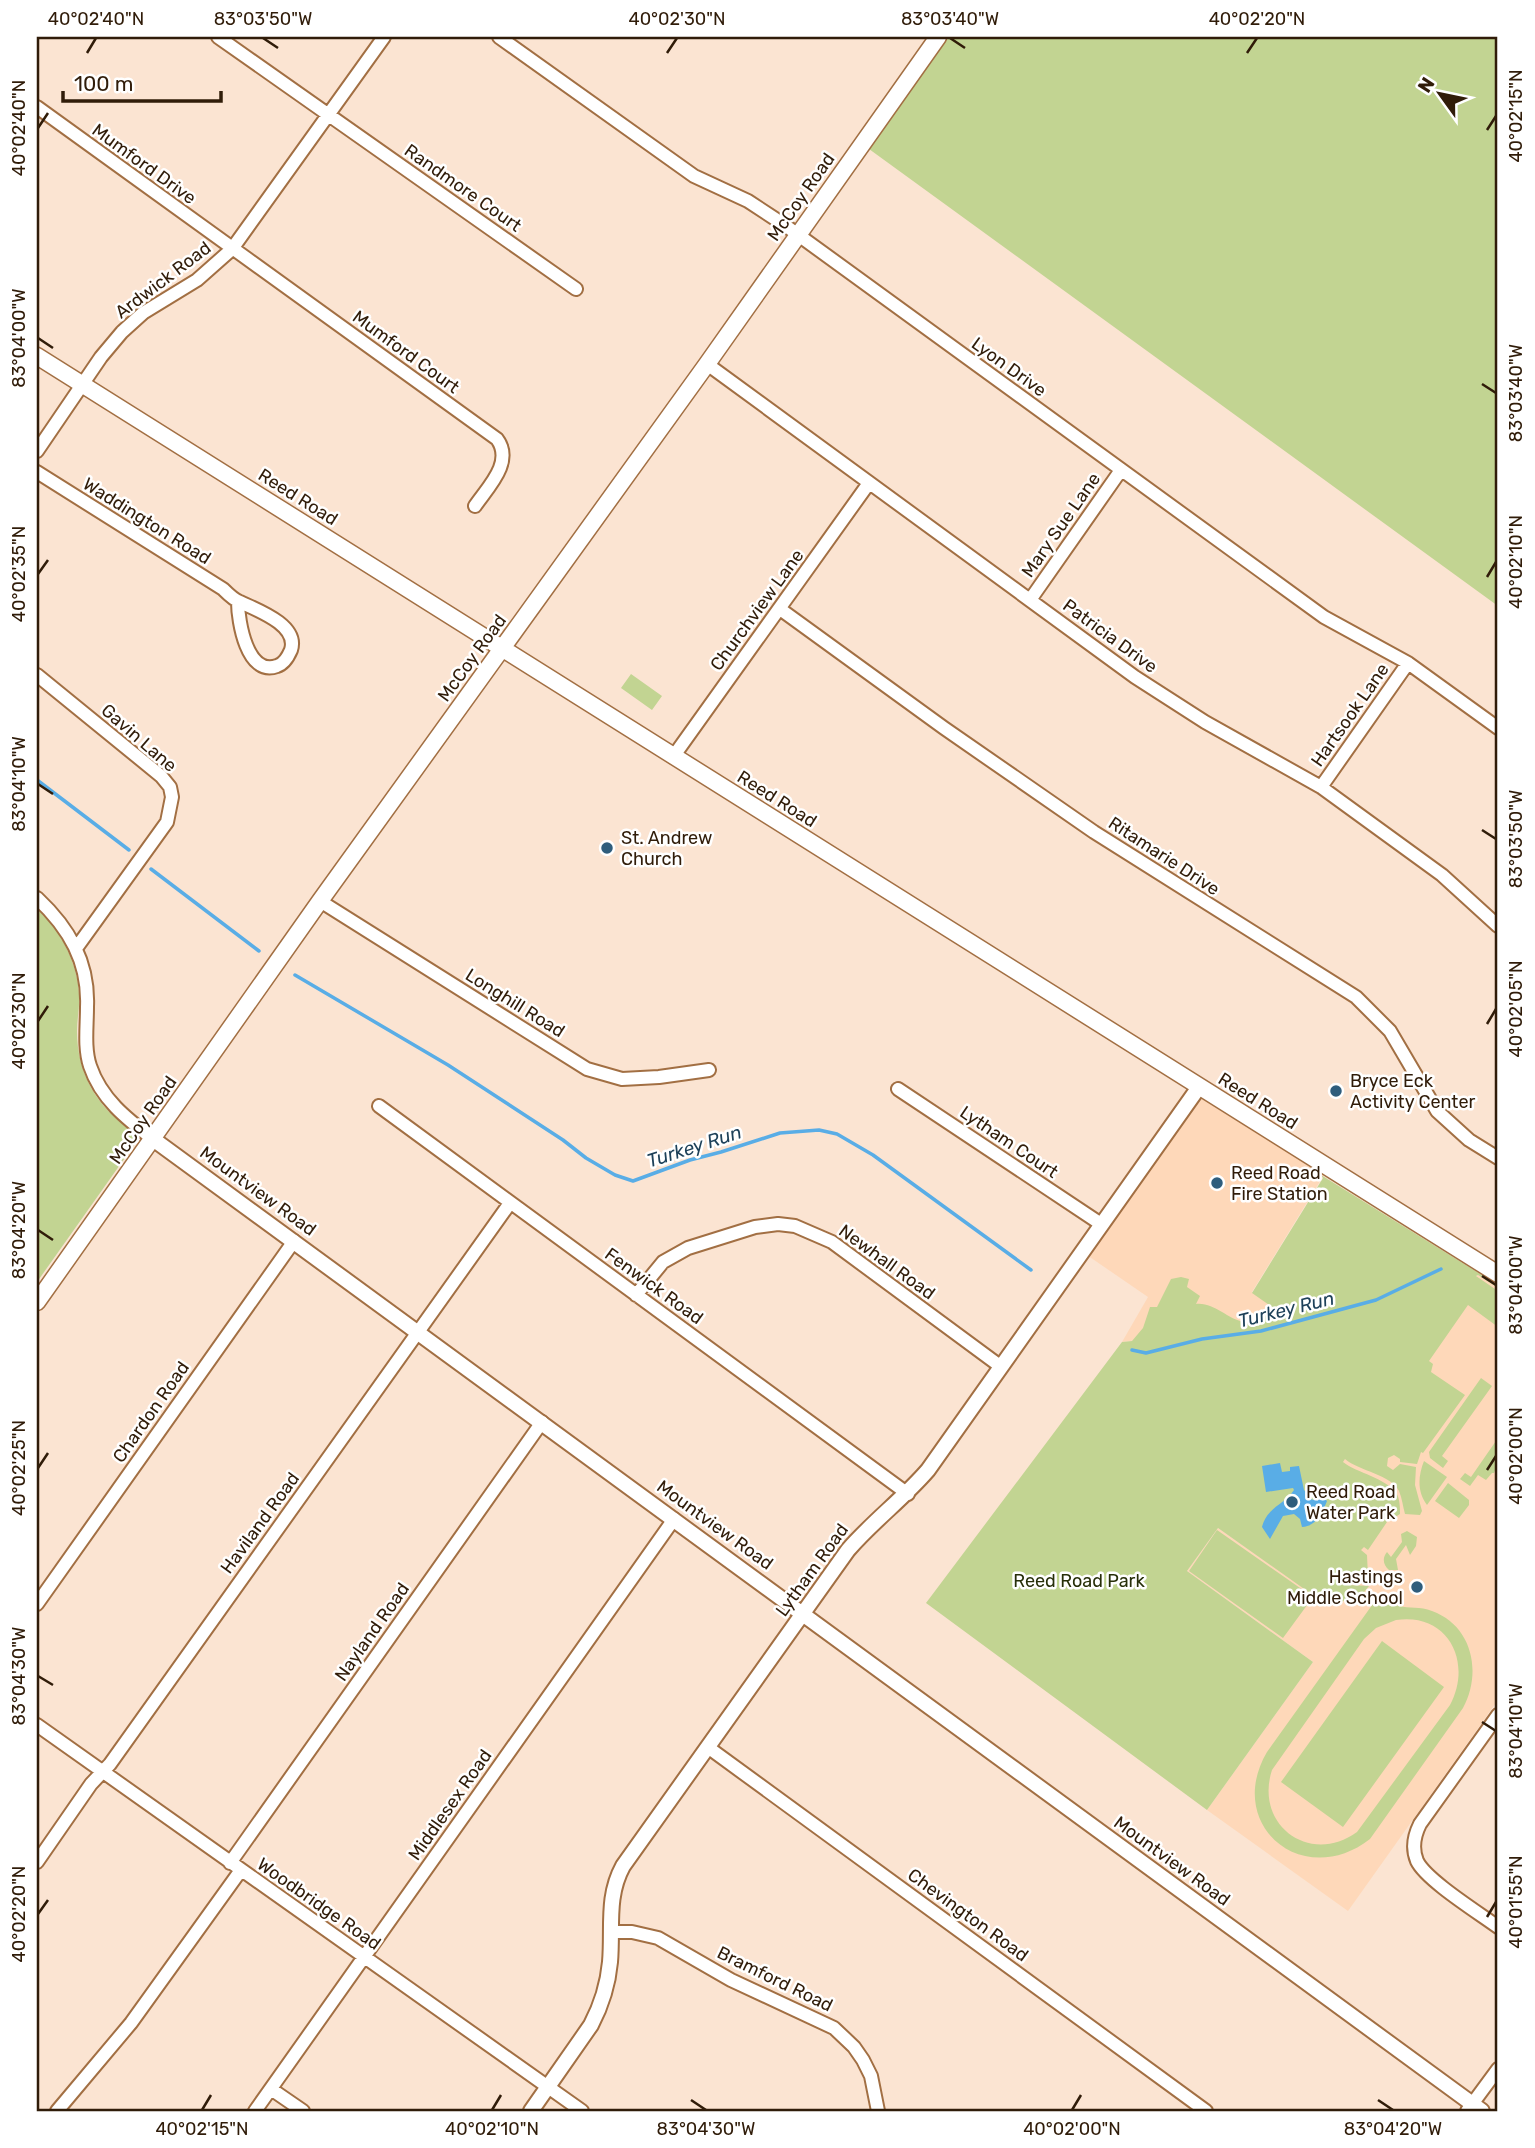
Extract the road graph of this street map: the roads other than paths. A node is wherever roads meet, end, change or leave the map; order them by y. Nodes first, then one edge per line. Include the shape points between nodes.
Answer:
1 (218, 37) edge
2 (384, 37) edge
3 (499, 37) edge
4 (938, 37) edge
5 (37, 107) edge
6 (329, 115) junction
7 (798, 236) junction
8 (232, 248) junction
9 (576, 289) dead end
10 (37, 356) edge
11 (706, 364) junction
12 (83, 385) junction
13 (37, 450) edge
14 (1121, 470) junction
15 (37, 472) edge
16 (869, 483) junction
17 (475, 506) dead end
18 (1030, 600) junction
19 (238, 602) junction
20 (780, 609) junction
21 (503, 648) junction
22 (1408, 663) junction
23 (37, 674) edge
24 (1498, 728) edge
25 (673, 757) junction
26 (1321, 787) junction
27 (37, 898) edge
28 (320, 901) junction
29 (1498, 926) edge
30 (76, 947) junction
31 (709, 1070) dead end
32 (1199, 1087) junction
33 (898, 1089) dead end
34 (379, 1106) dead end
35 (153, 1139) junction
36 (1498, 1158) edge
37 (510, 1203) junction
38 (1101, 1224) junction
39 (294, 1241) junction
40 (1498, 1274) edge
41 (636, 1295) junction
42 (37, 1302) edge
43 (418, 1332) junction
44 (1000, 1366) junction
45 (542, 1422) junction
46 (908, 1493) junction
47 (674, 1519) junction
48 (37, 1604) edge
49 (803, 1614) junction
50 (1498, 1715) edge
51 (37, 1725) edge
52 (709, 1748) junction
53 (102, 1772) junction
54 (37, 1862) edge
55 (236, 1867) junction
56 (1498, 1927) edge
57 (610, 1933) junction
58 (364, 1957) junction
59 (1498, 2069) edge
60 (548, 2087) junction
61 (271, 2089) junction
62 (1473, 2109) edge
63 (57, 2111) edge
64 (255, 2111) edge
65 (303, 2111) edge
66 (531, 2111) edge
67 (582, 2111) edge
68 (878, 2111) edge
69 (1206, 2111) edge

1 - 6 street, Randmore Court
2 - 6 street, Ardwick Road
3 - 7 street, Lyon Drive via 694,176 748,201
4 - 7 main road, McCoy Road
5 - 8 street, Mumford Drive
6 - 8 street, Ardwick Road
6 - 9 street, Randmore Court
7 - 11 main road, McCoy Road
7 - 14 street, Lyon Drive
8 - 12 street, Ardwick Road via 197,280 143,313 122,332
8 - 17 street, Mumford Court via 497,439 504,459
10 - 12 main road, Reed Road
11 - 16 street, Patricia Drive
11 - 21 main road, McCoy Road
12 - 13 street, Ardwick Road
12 - 21 main road, Reed Road
14 - 18 street, Mary Sue Lane
14 - 22 street, Lyon Drive via 1324,617
15 - 19 street, Waddington Road
16 - 18 street, Patricia Drive
16 - 20 street, Churchview Lane
18 - 26 street, Patricia Drive via 1176,704
19 - 19 street, Waddington Road via 251,657 261,665 278,666 290,652 287,631
20 - 25 street, Churchview Lane
20 - 36 street, Ritamarie Drive via 1094,832 1356,997 1390,1031 1437,1111
21 - 25 main road, Reed Road
21 - 28 main road, McCoy Road
22 - 24 street, Lyon Drive
22 - 26 street, Hartsook Lane
23 - 30 street, Gavin Lane via 161,775 172,797 167,822
25 - 32 main road, Reed Road
26 - 29 street, Patricia Drive via 1463,892
27 - 30 street, Mountview Road via 67,930
28 - 31 street, Longhill Road via 587,1069 622,1079
28 - 35 main road, McCoy Road
30 - 35 street, Mountview Road via 87,987 88,1055 93,1073 114,1107
32 - 38 street, Lytham Road
32 - 40 main road, Reed Road
33 - 38 street, Lytham Court
34 - 37 street, Fenwick Road
35 - 39 street, Mountview Road
35 - 42 main road, McCoy Road
37 - 41 street, Fenwick Road
37 - 43 street, Haviland Road
38 - 44 street, Lytham Road
39 - 43 street, Mountview Road
39 - 48 street, Chardon Road
41 - 44 street, Newhall Road via 663,1262 688,1248 755,1227 795,1226 832,1242
41 - 46 street, Fenwick Road
43 - 45 street, Mountview Road
43 - 53 street, Haviland Road
44 - 46 street, Lytham Road
45 - 47 street, Mountview Road
45 - 55 street, Nayland Road
46 - 49 street, Lytham Road via 857,1540
47 - 49 street, Mountview Road
47 - 58 street, Middlesex Road
49 - 52 street, Lytham Road
49 - 62 street, Mountview Road
50 - 56 street via 1414,1838 1414,1852 1426,1872
51 - 53 street, Woodbridge Road
52 - 57 street, Lytham Road via 614,1882
52 - 69 street, Chevington Road
53 - 54 street, Haviland Road
53 - 55 street, Woodbridge Road
55 - 58 street, Woodbridge Road
55 - 63 street, Nayland Road via 131,2022
57 - 60 street, Lytham Road via 608,1978 598,2011
57 - 68 street, Bramford Road via 658,1938 731,1980 834,2028 863,2060
58 - 60 street, Woodbridge Road
58 - 61 street, Middlesex Road
59 - 62 street
60 - 66 street, Lytham Road
60 - 67 street, Woodbridge Road
61 - 64 street, Middlesex Road
61 - 65 street

